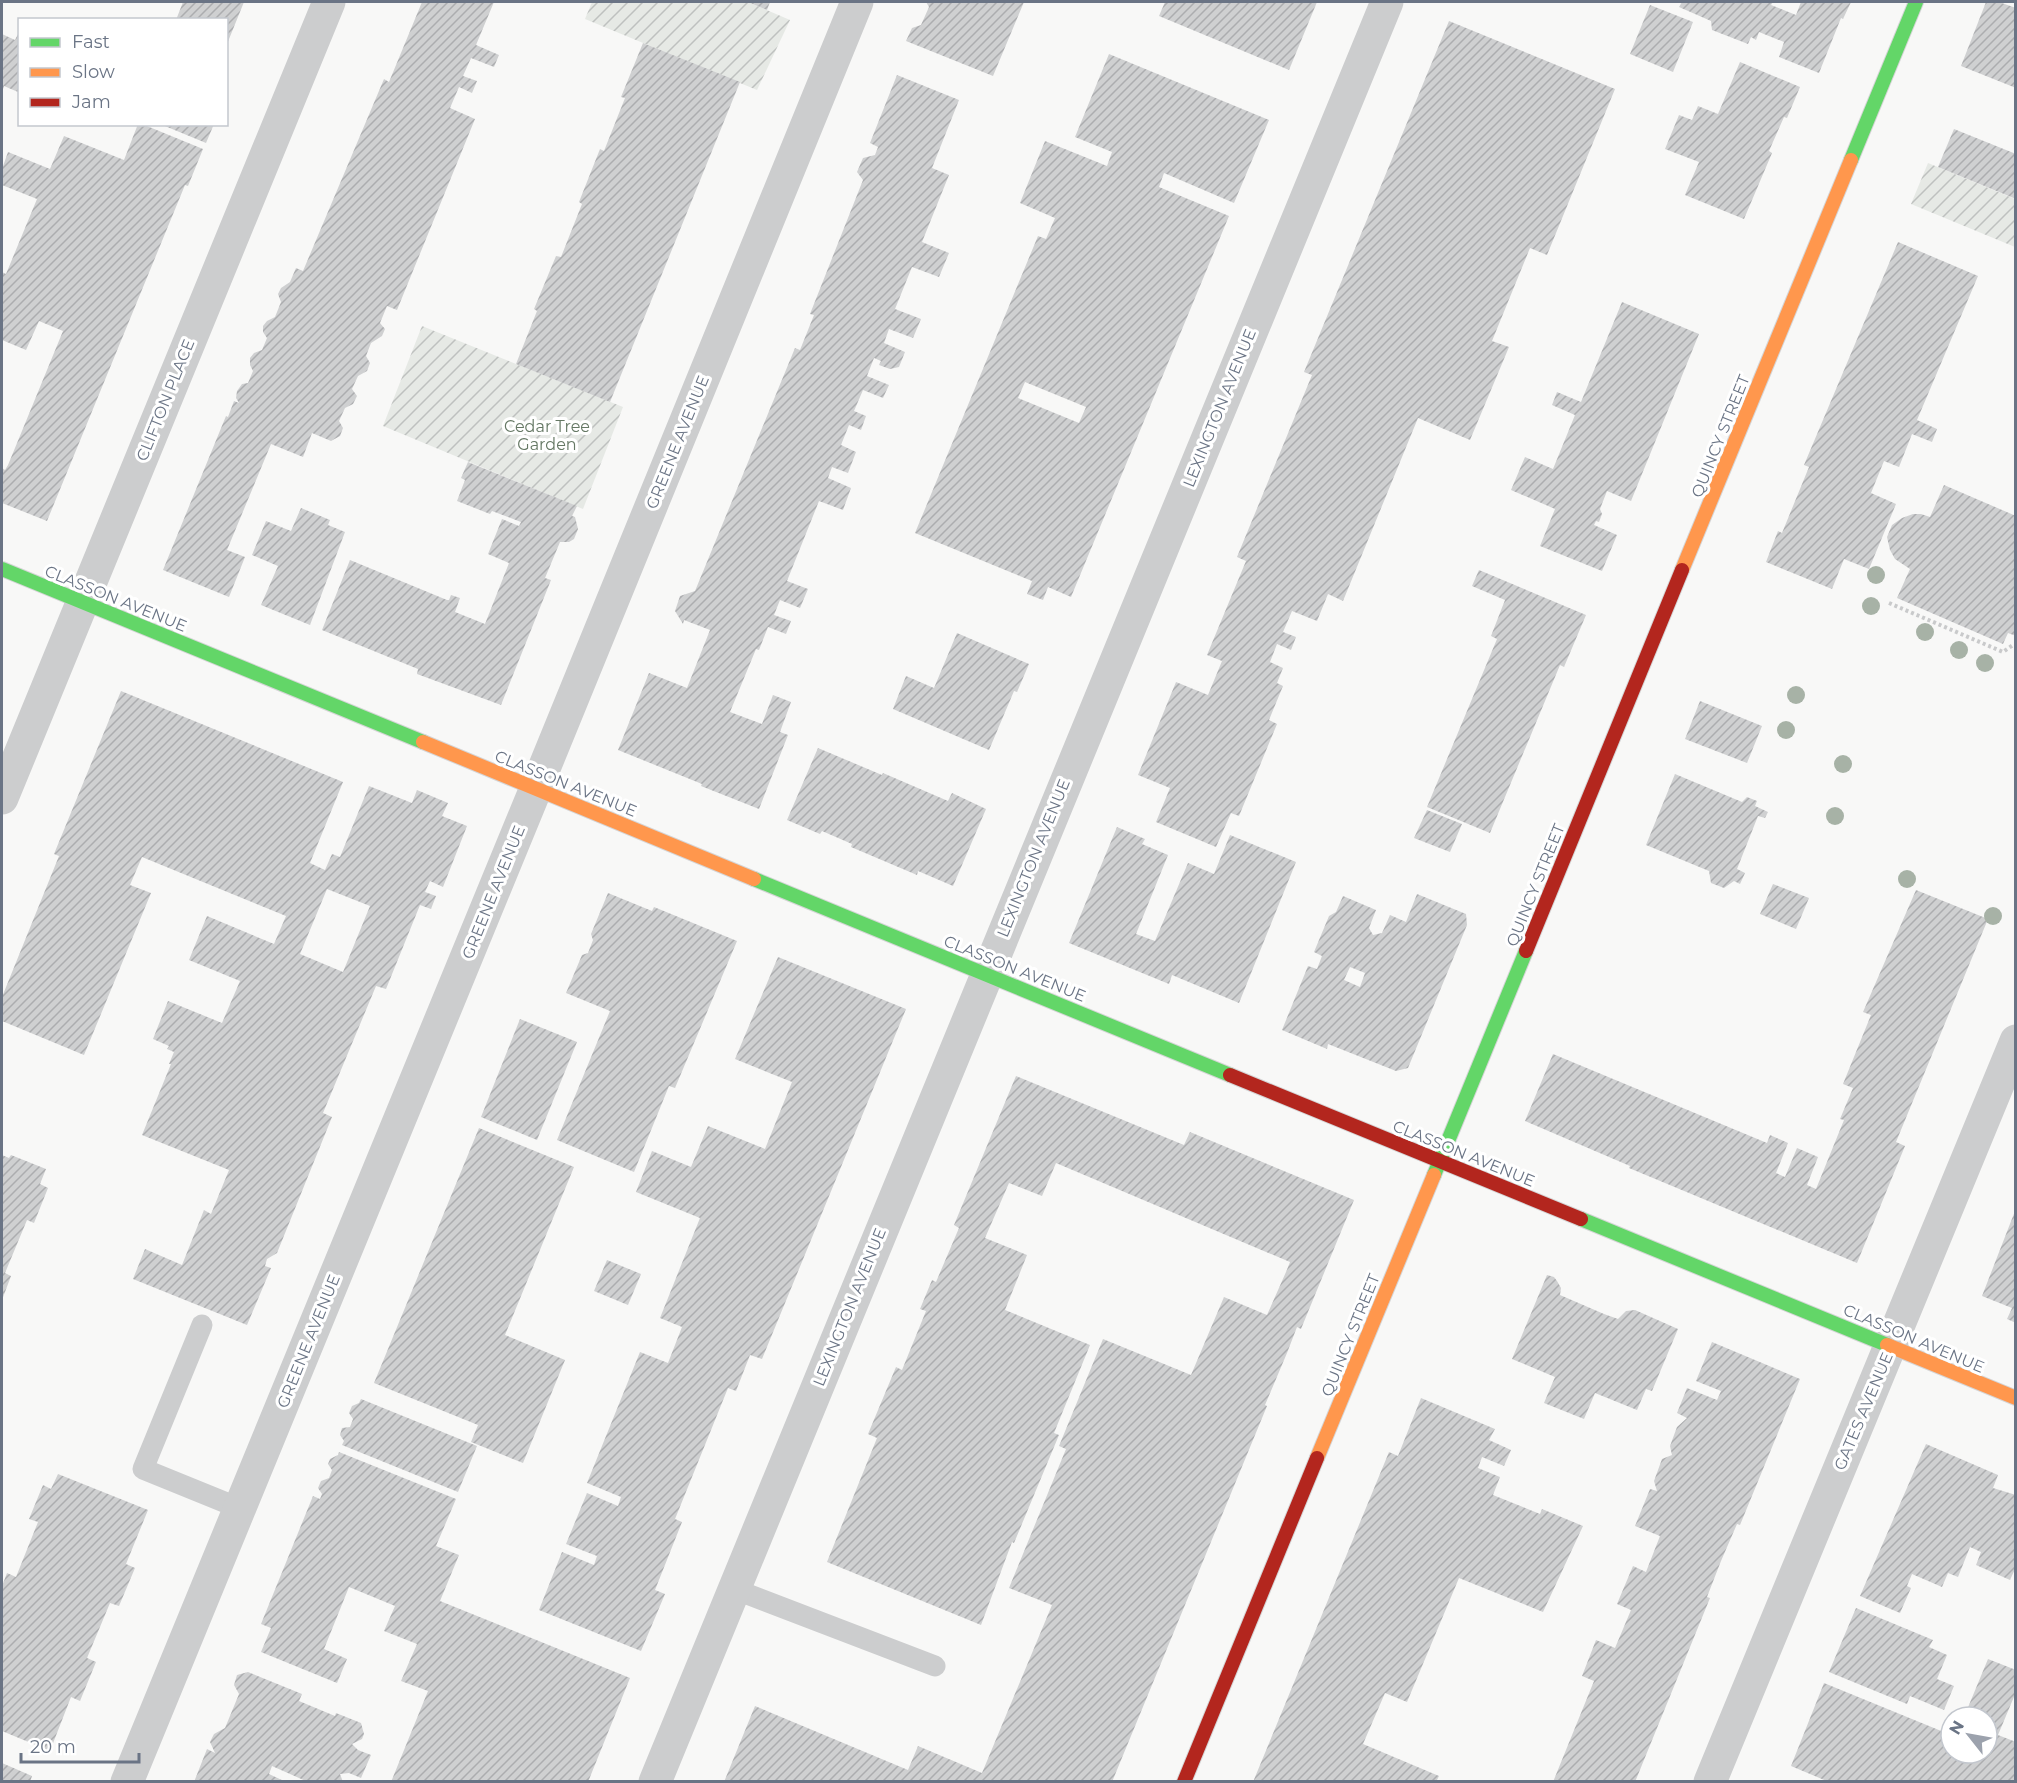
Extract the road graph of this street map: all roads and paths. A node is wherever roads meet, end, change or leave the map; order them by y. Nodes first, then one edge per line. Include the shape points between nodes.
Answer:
1 (329, 2) edge
2 (857, 2) edge
3 (1387, 2) edge
4 (1916, 2) edge
5 (2, 570) edge
6 (82, 602) junction
7 (1889, 603) dead end
8 (2016, 646) edge
9 (536, 788) junction
10 (2, 798) edge
11 (986, 974) junction
12 (2016, 1041) edge
13 (1439, 1161) junction
14 (202, 1325) dead end
15 (1890, 1346) junction
16 (2016, 1398) edge
17 (240, 1508) junction
18 (734, 1589) junction
19 (934, 1666) dead end
20 (127, 1782) edge
21 (655, 1782) edge
22 (1184, 1782) edge
23 (1710, 1782) edge

1 - 6 street, CLIFTON PLACE
2 - 9 street, GREENE AVENUE
3 - 11 street, LEXINGTON AVENUE
4 - 13 street, QUINCY STREET
5 - 6 street, CLASSON AVENUE
6 - 9 street, CLASSON AVENUE
6 - 10 street, CLIFTON PLACE
7 - 8 path via 2003,652
9 - 11 street, CLASSON AVENUE
9 - 17 street, GREENE AVENUE
11 - 13 street, CLASSON AVENUE
11 - 18 street, LEXINGTON AVENUE
12 - 15 street, GATES AVENUE
13 - 15 street, CLASSON AVENUE
13 - 22 street, QUINCY STREET
14 - 17 lane via 143,1469
15 - 16 street, CLASSON AVENUE
15 - 23 street, GATES AVENUE
17 - 20 street, GREENE AVENUE
18 - 19 lane
18 - 21 street, LEXINGTON AVENUE

